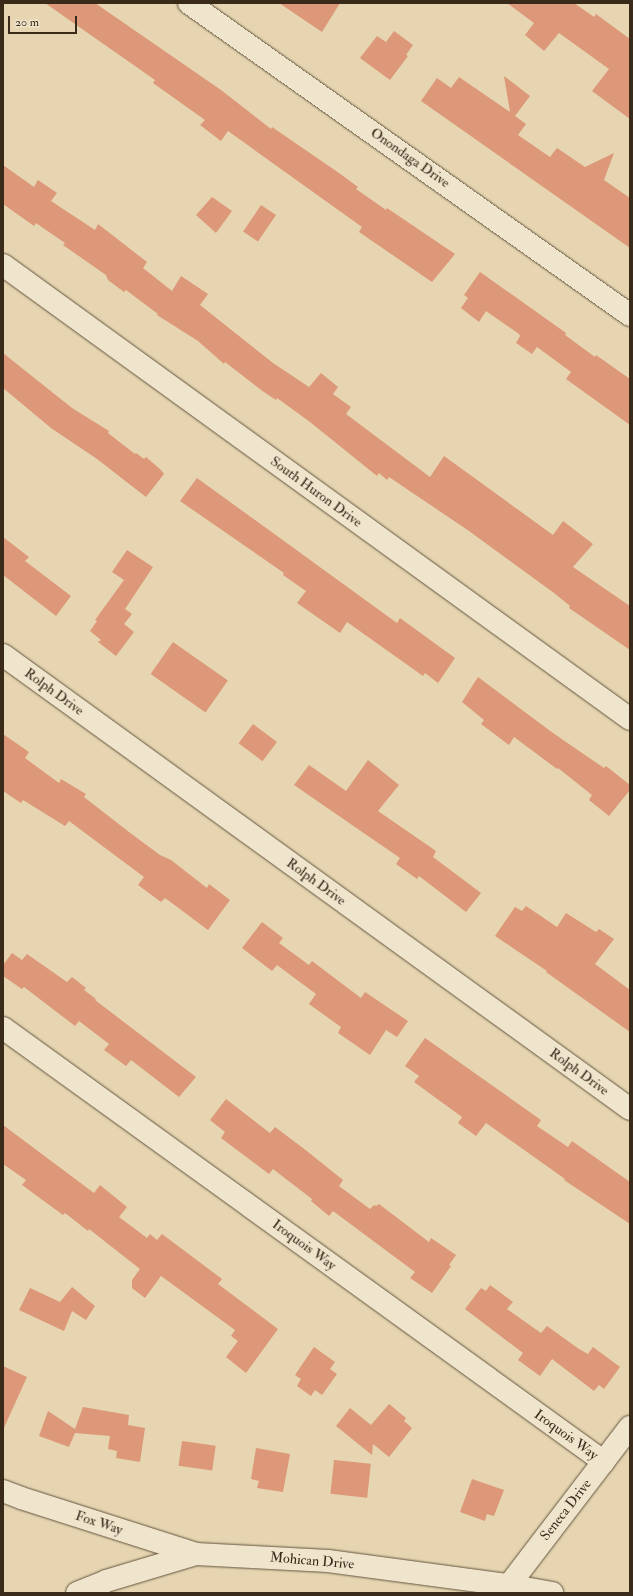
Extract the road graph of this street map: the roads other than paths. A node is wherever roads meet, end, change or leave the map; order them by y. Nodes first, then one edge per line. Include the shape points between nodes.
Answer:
1 (189, 3) edge
2 (3, 265) edge
3 (630, 315) edge
4 (3, 655) edge
5 (630, 719) edge
6 (3, 1028) edge
7 (630, 1109) edge
8 (630, 1427) edge
9 (604, 1462) junction
10 (3, 1491) edge
11 (196, 1554) junction
12 (505, 1589) edge
13 (77, 1593) edge
14 (552, 1593) edge

1 - 3 street, Onondaga Drive
2 - 5 street, South Huron Drive
4 - 7 street, Rolph Drive
6 - 9 street, Iroquois Way
8 - 9 street, Seneca Drive
9 - 12 street, Seneca Drive
10 - 11 street, Fox Way
11 - 12 street, Mohican Drive via 328,1561
11 - 13 street, Mohican Drive via 106,1581
12 - 14 street, Mohican Drive

